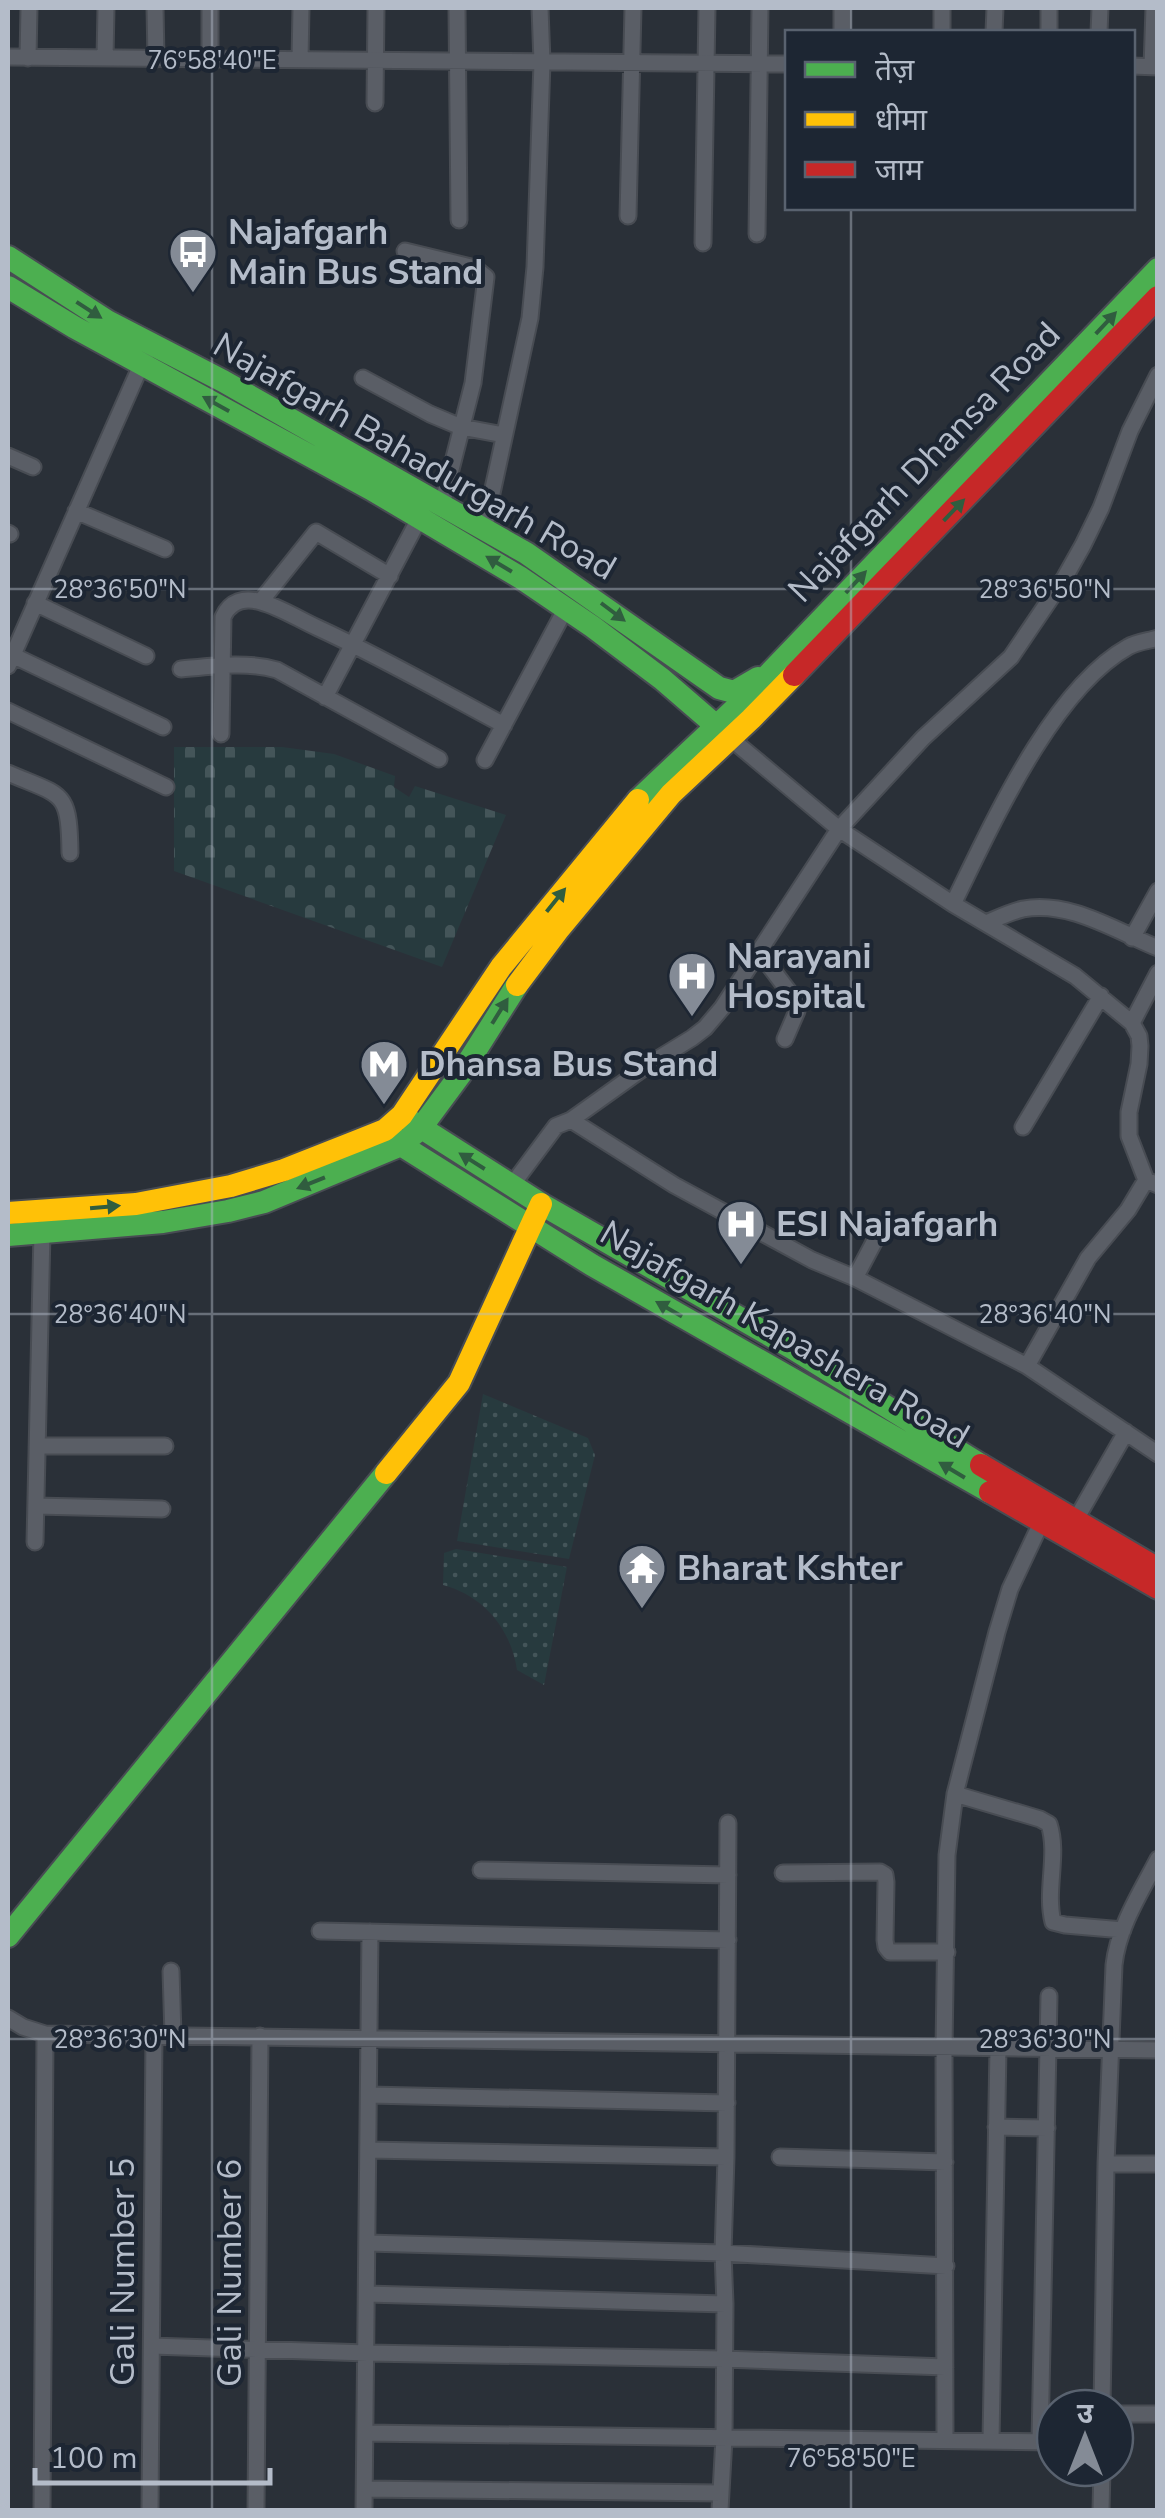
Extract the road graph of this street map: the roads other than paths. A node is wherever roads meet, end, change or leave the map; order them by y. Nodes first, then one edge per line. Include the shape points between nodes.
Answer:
1 (29, 8) edge
2 (106, 8) edge
3 (155, 8) edge
4 (210, 8) edge
5 (300, 8) edge
6 (376, 8) edge
7 (457, 8) edge
8 (540, 8) edge
9 (633, 8) edge
10 (707, 8) edge
11 (760, 8) edge
12 (1154, 8) edge
13 (8, 58) edge
14 (28, 58) junction
15 (105, 58) junction
16 (156, 59) junction
17 (210, 59) junction
18 (300, 60) junction
19 (375, 60) junction
20 (456, 61) junction
21 (542, 62) junction
22 (632, 62) junction
23 (706, 63) junction
24 (760, 63) junction
25 (785, 64) edge
26 (1155, 66) edge
27 (375, 103) dead end
28 (628, 216) dead end
29 (459, 220) dead end
30 (757, 234) dead end
31 (702, 243) dead end
32 (405, 251) dead end
33 (8, 257) edge
34 (1158, 269) edge
35 (8, 287) edge
36 (1158, 296) edge
37 (147, 353) junction
38 (1158, 375) edge
39 (362, 378) dead end
40 (461, 427) junction
41 (504, 435) junction
42 (8, 456) edge
43 (33, 467) dead end
44 (442, 505) junction
45 (76, 511) junction
46 (420, 516) junction
47 (484, 530) junction
48 (165, 549) dead end
49 (390, 576) junction
50 (261, 602) junction
51 (35, 604) junction
52 (566, 608) junction
53 (8, 622) edge
54 (24, 628) junction
55 (1158, 638) edge
56 (352, 644) junction
57 (146, 656) dead end
58 (10, 660) edge
59 (782, 661) junction
60 (221, 665) junction
61 (182, 669) dead end
62 (325, 697) junction
63 (8, 711) edge
64 (504, 724) junction
65 (164, 727) dead end
66 (724, 732) junction
67 (221, 734) dead end
68 (440, 759) dead end
69 (485, 760) dead end
70 (8, 773) edge
71 (166, 787) dead end
72 (839, 829) junction
73 (70, 853) dead end
74 (1158, 891) edge
75 (952, 904) junction
76 (986, 923) junction
77 (1132, 938) junction
78 (1158, 948) edge
79 (758, 952) junction
80 (1158, 973) edge
81 (1101, 996) junction
82 (1132, 1023) junction
83 (785, 1039) dead end
84 (571, 1120) junction
85 (1023, 1127) dead end
86 (401, 1128) junction
87 (1152, 1182) edge
88 (512, 1185) junction
89 (540, 1204) junction
90 (8, 1214) edge
91 (530, 1228) junction
92 (881, 1229) dead end
93 (42, 1232) junction
94 (8, 1235) edge
95 (854, 1278) junction
96 (1027, 1366) junction
97 (1126, 1432) junction
98 (38, 1446) junction
99 (165, 1446) dead end
100 (1158, 1454) edge
101 (36, 1506) junction
102 (162, 1509) dead end
103 (1075, 1520) junction
104 (1041, 1523) junction
105 (36, 1542) dead end
106 (1158, 1569) edge
107 (1158, 1588) edge
108 (955, 1794) junction
109 (728, 1824) dead end
110 (1158, 1859) edge
111 (481, 1870) dead end
112 (784, 1873) dead end
113 (728, 1874) junction
114 (1123, 1930) junction
115 (320, 1932) dead end
116 (370, 1932) junction
117 (8, 1936) edge
118 (728, 1940) junction
119 (946, 1952) junction
120 (171, 1972) dead end
121 (1049, 1996) dead end
122 (8, 2018) edge
123 (45, 2034) junction
124 (154, 2034) junction
125 (173, 2034) junction
126 (260, 2036) junction
127 (370, 2038) junction
128 (727, 2044) junction
129 (944, 2048) junction
130 (998, 2048) junction
131 (1048, 2049) junction
132 (1110, 2049) junction
133 (1158, 2050) edge
134 (370, 2095) junction
135 (726, 2103) junction
136 (996, 2127) junction
137 (1047, 2128) junction
138 (369, 2150) junction
139 (726, 2157) junction
140 (780, 2157) dead end
141 (945, 2162) junction
142 (1106, 2164) junction
143 (1158, 2164) edge
144 (368, 2243) junction
145 (722, 2253) junction
146 (946, 2266) junction
147 (367, 2294) junction
148 (725, 2304) junction
149 (152, 2346) junction
150 (259, 2349) junction
151 (367, 2353) junction
152 (724, 2358) junction
153 (945, 2367) junction
154 (1047, 2388) edge
155 (1102, 2388) edge
156 (366, 2433) junction
157 (724, 2438) junction
158 (945, 2440) junction
159 (990, 2441) junction
160 (1035, 2442) edge
161 (364, 2489) junction
162 (476, 2491) junction
163 (533, 2491) junction
164 (721, 2493) junction
165 (42, 2510) edge
166 (150, 2510) edge
167 (256, 2510) edge
168 (364, 2510) edge
169 (476, 2510) edge
170 (532, 2510) edge
171 (720, 2510) edge

1 - 14 street
2 - 15 street
3 - 16 street
4 - 17 street
5 - 18 street
6 - 19 street
7 - 20 street
8 - 21 street
9 - 22 street
10 - 23 street
11 - 24 street
12 - 26 street
13 - 14 street
14 - 15 street
15 - 16 street
16 - 17 street
17 - 18 street
18 - 19 street
19 - 20 street
19 - 27 street
20 - 21 street
20 - 29 street
21 - 22 street
21 - 41 street via 530,318
22 - 23 street
22 - 28 street
23 - 24 street
23 - 31 street
24 - 25 street
24 - 30 street
32 - 40 street via 475,268 486,277
33 -> 37 main road, Najafgarh Bahadurgarh Road
59 -> 34 main road, Najafgarh Dhansa Road
35 - 37 main road, Najafgarh Bahadurgarh Road via 82,332
66 -> 36 main road, Najafgarh Dhansa Road via 812,654
37 - 44 main road, Najafgarh Bahadurgarh Road via 224,381
37 - 45 street
46 -> 37 main road, Najafgarh Bahadurgarh Road
38 - 72 street via 1083,545 1010,657
39 - 40 street
40 - 41 street
40 - 44 street
41 - 47 street
42 - 43 street
44 - 47 main road, Najafgarh Bahadurgarh Road
45 - 48 street
45 - 51 street
46 - 49 street
52 -> 46 main road, Najafgarh Bahadurgarh Road
47 -> 59 main road, Najafgarh Bahadurgarh Road via 586,592 719,688 734,692
49 - 50 street via 316,532
49 - 56 street
50 - 56 street
50 - 60 street via 228,607
51 - 54 street
51 - 57 street
52 - 64 street
52 - 66 main road, Najafgarh Bahadurgarh Road
53 - 54 street
54 - 58 street
55 - 75 street via 1130,646 1088,677 1053,722 1012,784
56 - 62 street
56 - 64 street
58 - 65 street
59 - 66 main road, Najafgarh Dhansa Road
60 - 61 street
60 - 62 street via 267,667
60 - 67 street
62 - 68 street
63 - 71 street
64 - 69 street
66 - 72 street
86 -> 66 main road via 513,953 642,796
70 - 73 street via 64,801
72 - 75 street
72 - 79 street
74 - 77 street
75 - 76 street
76 - 77 street via 1018,910 1057,908
76 - 81 street
77 - 78 street
79 - 83 street via 796,1001
79 - 84 street via 705,1028
80 - 82 street
81 - 82 street
81 - 85 street
82 - 87 street via 1140,1046 1128,1136
84 - 88 street via 548,1134
84 - 95 street via 674,1186
88 -> 86 main road
90 -> 86 main road via 180,1198
86 - 91 main road, Najafgarh Kapashera Road
86 -> 93 main road via 264,1202 162,1222
87 - 96 street via 1088,1258
88 - 89 main road
89 - 91 main road
89 - 103 main road
104 -> 91 main road, Najafgarh Kapashera Road
91 - 117 main road via 459,1383
92 - 95 street
93 - 94 main road
93 - 98 street
95 - 96 street
96 - 97 street
97 - 100 street
97 - 103 street
98 - 99 street
98 - 101 street
101 - 102 street
101 - 105 street
103 - 106 main road
104 - 107 main road, Najafgarh Kapashera Road
104 - 108 street via 996,1632
108 - 114 street via 1048,1824 1054,1922
108 - 119 street
109 - 113 street
110 - 114 street
111 - 113 street
112 - 119 street via 880,1872 886,1882 886,1948 900,1954
113 - 118 street
114 - 132 street
115 - 116 street
116 - 118 street
116 - 127 street
118 - 128 street
119 - 129 street
120 - 125 street
121 - 131 street
122 - 123 street
123 - 124 street
123 - 165 street
124 - 125 street
124 - 149 street, Gali Number 5
125 - 126 street
126 - 127 street
126 - 150 street, Gali Number 6
127 - 128 street
127 - 134 street
128 - 129 street
128 - 135 street
129 - 130 street
129 - 141 street
130 - 131 street
130 - 136 street
131 - 132 street
131 - 137 street
132 - 133 street
132 - 142 street
134 - 135 street
134 - 138 street
135 - 139 street
136 - 137 street
136 - 159 street
137 - 154 street
138 - 139 street
138 - 144 street
139 - 145 street
140 - 141 street
141 - 146 street
142 - 143 street
142 - 155 street
144 - 145 street
144 - 147 street
145 - 146 street
145 - 148 street
146 - 153 street
147 - 148 street
147 - 151 street
148 - 152 street
149 - 150 street
149 - 166 street, Gali Number 5
150 - 151 street
150 - 167 street, Gali Number 6
151 - 152 street
151 - 156 street
152 - 153 street
152 - 157 street
153 - 158 street
156 - 157 street
156 - 161 street
157 - 158 street
157 - 164 street
158 - 159 street
159 - 160 street
161 - 162 street
161 - 168 street
162 - 163 street
162 - 169 street
163 - 164 street
163 - 170 street
164 - 171 street

